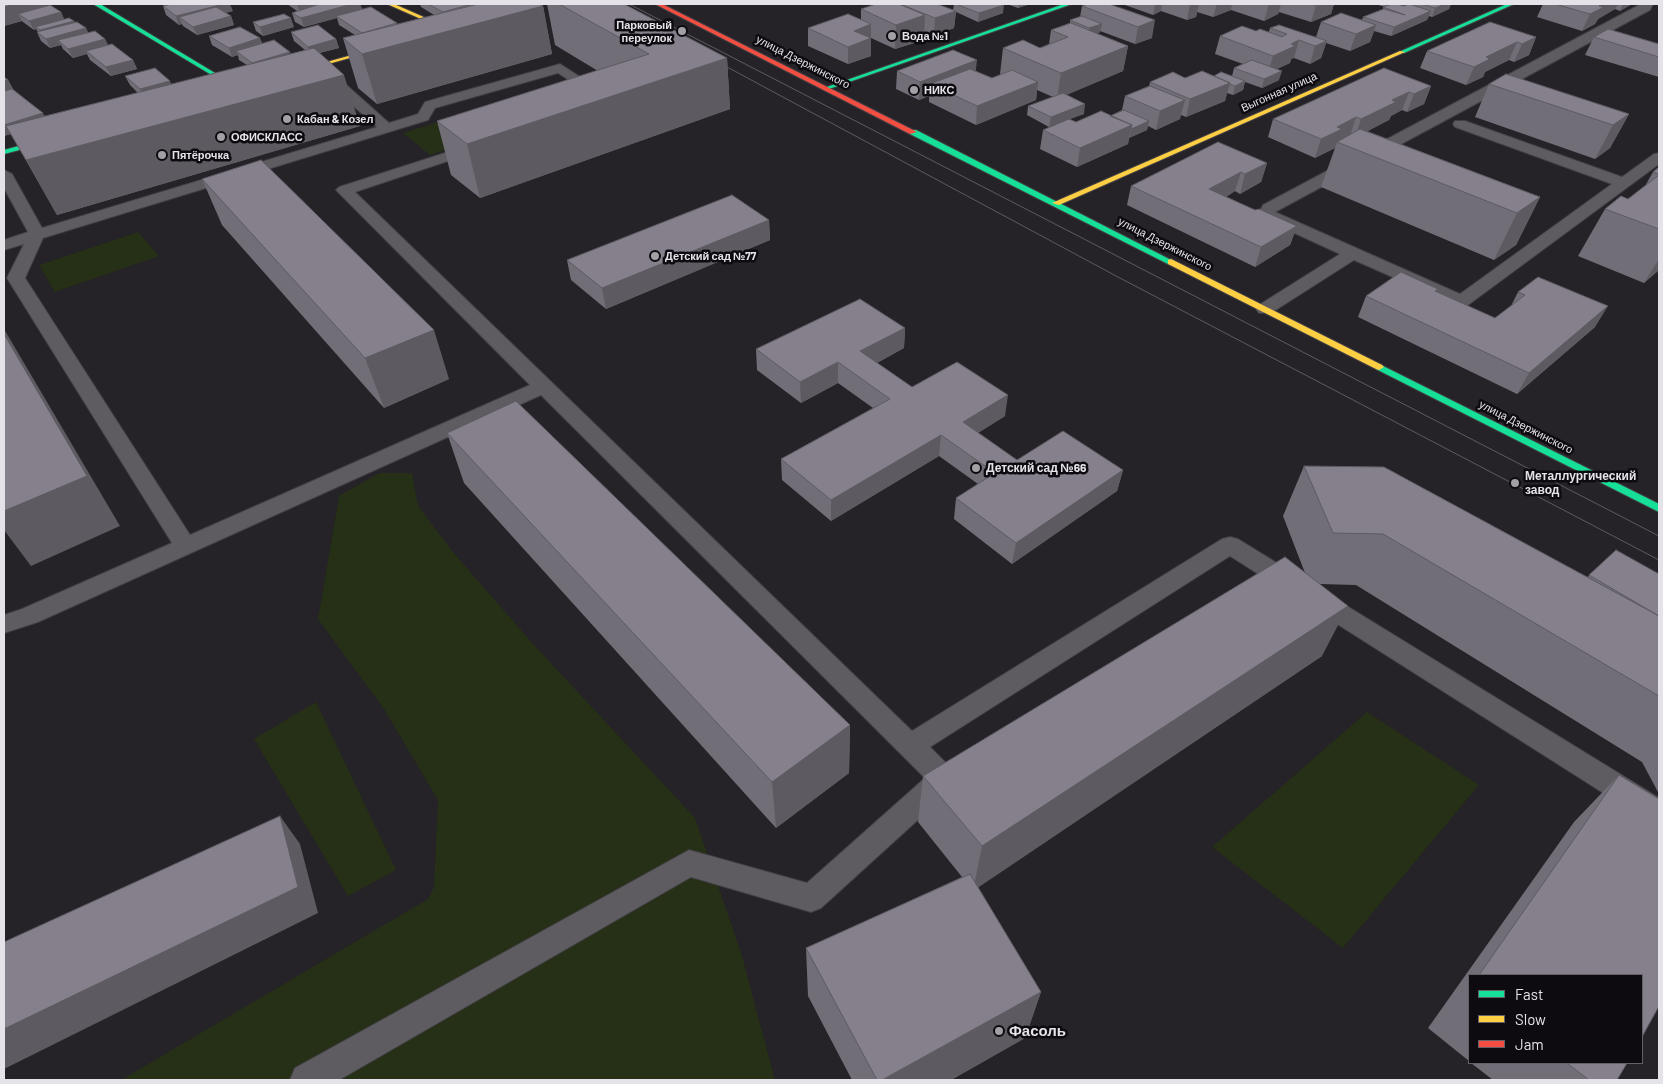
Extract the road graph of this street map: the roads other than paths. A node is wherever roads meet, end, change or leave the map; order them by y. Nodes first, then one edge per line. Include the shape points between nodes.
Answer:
1 (96, 4) edge
2 (390, 4) edge
3 (658, 4) edge
4 (1069, 4) edge
5 (1511, 4) edge
6 (1647, 4) edge
7 (429, 35) edge
8 (401, 42) edge
9 (316, 66) junction
10 (281, 76) edge
11 (827, 88) junction
12 (218, 93) edge
13 (585, 111) edge
14 (1460, 124) dead end
15 (388, 128) junction
16 (69, 134) edge
17 (492, 141) edge
18 (4, 152) edge
19 (1659, 157) edge
20 (4, 174) edge
21 (1624, 183) junction
22 (1056, 204) junction
23 (37, 234) junction
24 (4, 244) edge
25 (1353, 253) junction
26 (1265, 309) junction
27 (544, 386) junction
28 (1659, 508) edge
29 (185, 546) junction
30 (4, 624) edge
31 (910, 746) junction
32 (1659, 813) edge
33 (307, 1080) edge

1 - 12 street via 242,86
2 - 7 street via 453,28
3 - 11 street, улица Дзержинского
4 - 11 street
5 - 22 street, Выгонная улица
6 - 25 lane via 1269,208 1267,213 1272,217
8 - 9 street
9 - 10 street
9 - 15 lane
11 - 22 street, улица Дзержинского
13 - 15 lane via 613,102 560,68 430,105 423,117
14 - 21 lane
15 - 23 lane
16 - 18 street
17 - 27 lane via 344,190
19 - 21 lane
20 - 23 lane
21 - 25 lane via 1462,301
22 - 26 street, улица Дзержинского
23 - 24 lane
23 - 29 lane via 16,278
25 - 26 lane
26 - 28 street, улица Дзержинского
27 - 29 lane
27 - 31 lane
29 - 30 lane via 30,616
31 - 32 lane via 1230,545
31 - 33 lane via 944,779 811,898 689,864

